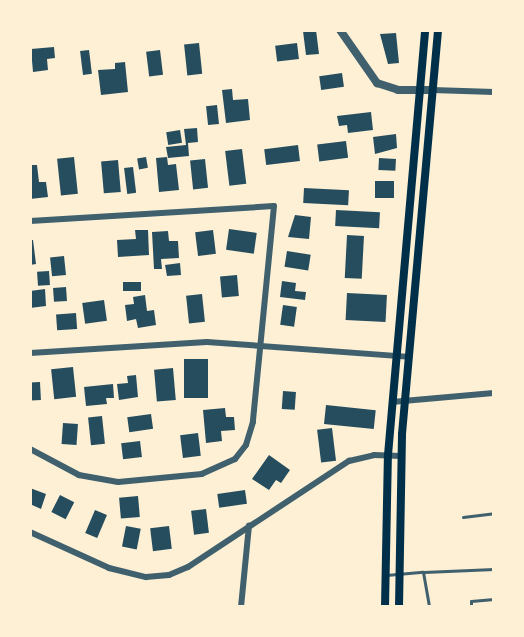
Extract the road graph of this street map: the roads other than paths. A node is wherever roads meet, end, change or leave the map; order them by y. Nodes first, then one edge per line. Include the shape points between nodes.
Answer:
1 (340, 30) edge
2 (425, 30) edge
3 (438, 30) edge
4 (419, 89) junction
5 (432, 90) junction
6 (494, 92) edge
7 (30, 221) edge
8 (261, 344) junction
9 (30, 353) edge
10 (396, 356) junction
11 (409, 357) junction
12 (494, 393) edge
13 (392, 402) junction
14 (405, 402) junction
15 (30, 449) edge
16 (388, 456) junction
17 (401, 456) junction
18 (494, 513) edge
19 (463, 517) dead end
20 (249, 525) junction
21 (30, 532) edge
22 (494, 569) edge
23 (423, 572) junction
24 (398, 574) junction
25 (385, 575) junction
26 (494, 599) edge
27 (241, 607) edge
28 (385, 607) edge
29 (399, 607) edge
30 (429, 607) edge
31 (471, 607) edge

1 - 4 street via 377,83 398,90
2 - 4 main road
3 - 5 main road
4 - 5 street
4 - 10 main road
5 - 6 street
5 - 11 main road
7 - 8 street via 274,206
8 - 9 street via 176,344
8 - 10 street
8 - 15 street via 249,436 235,459 220,469 109,481 79,475
10 - 11 street
10 - 13 main road
11 - 14 main road
12 - 14 street
13 - 14 street
13 - 16 main road
14 - 17 main road
16 - 17 street
16 - 20 street via 349,461
16 - 25 main road
17 - 24 main road
18 - 19 lane
20 - 21 street via 188,567 169,575 146,577 93,563
20 - 27 street
22 - 23 lane
23 - 24 lane
23 - 30 lane
24 - 25 lane
24 - 29 main road
25 - 28 main road
26 - 31 lane via 471,601

